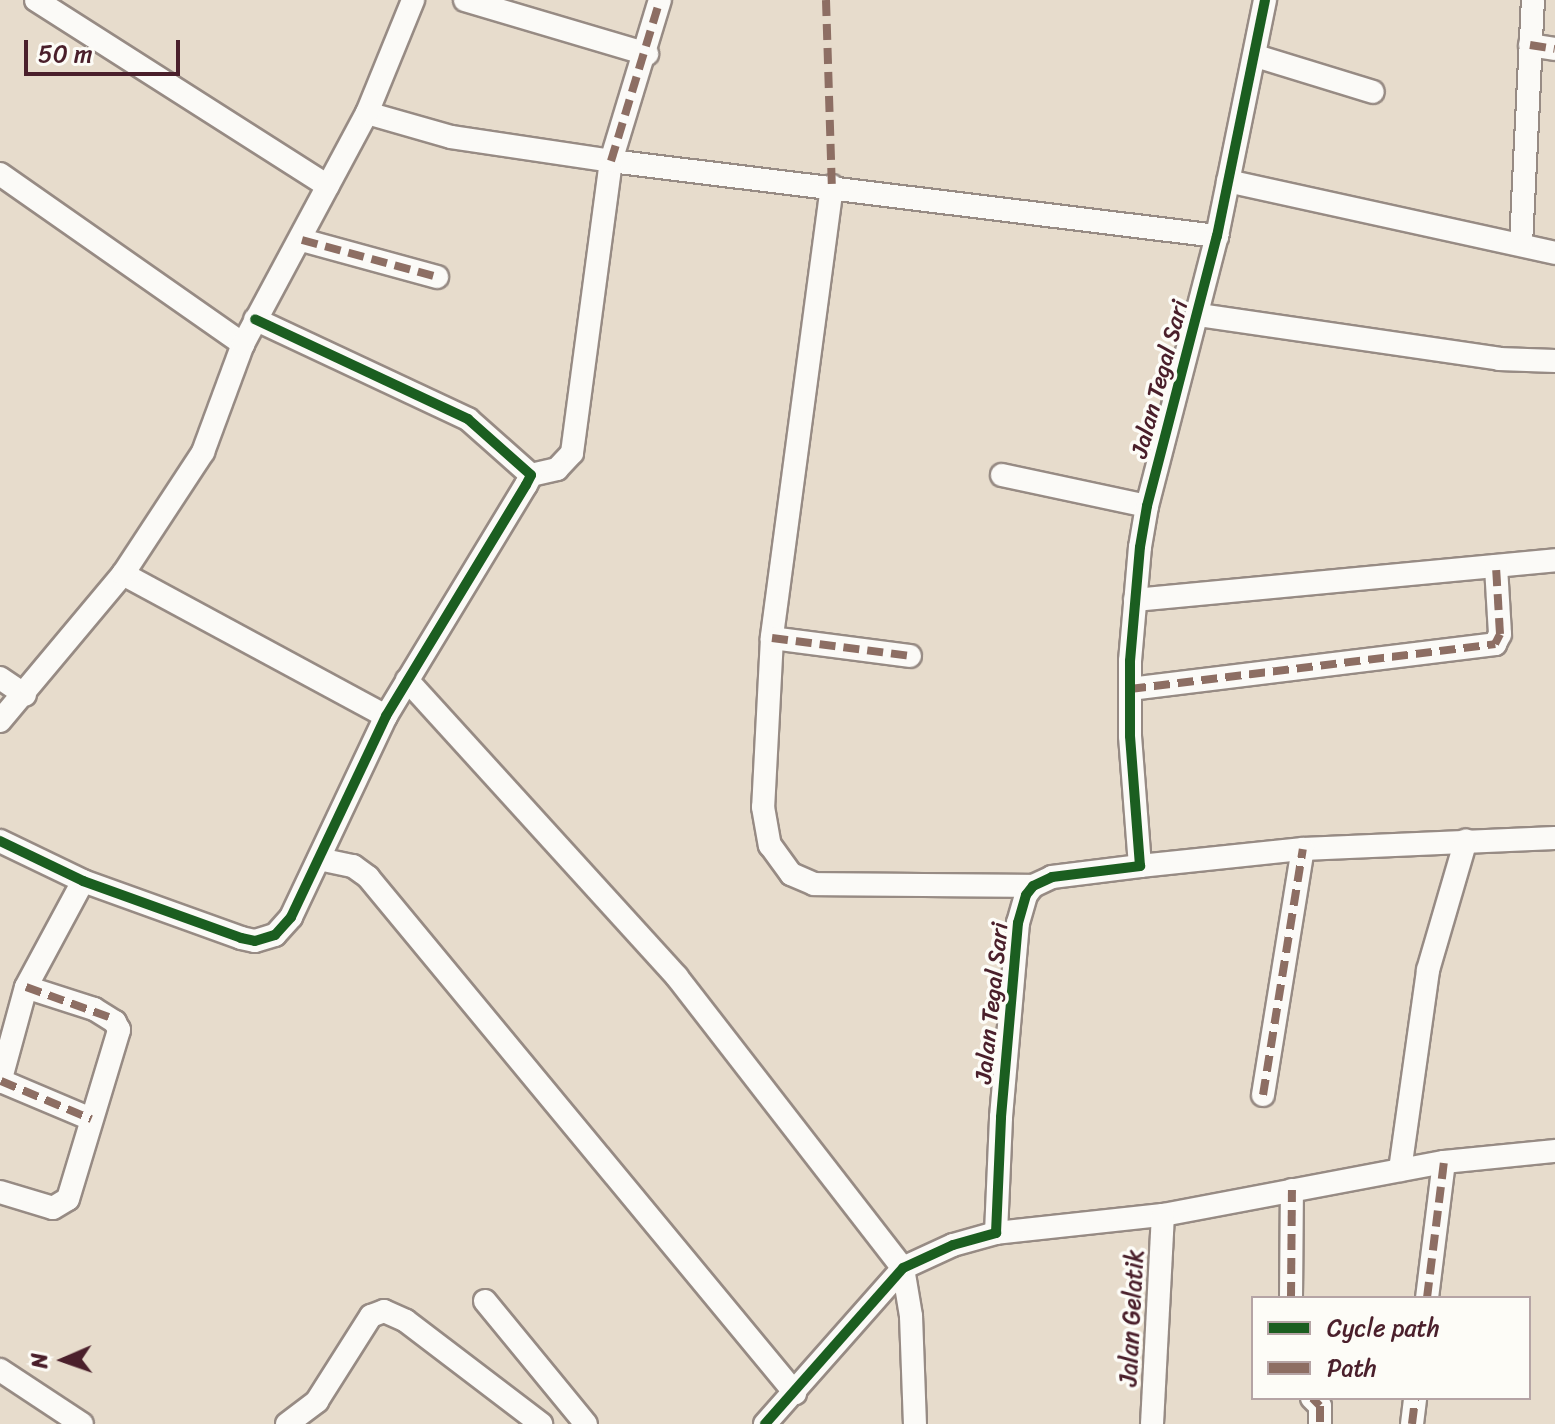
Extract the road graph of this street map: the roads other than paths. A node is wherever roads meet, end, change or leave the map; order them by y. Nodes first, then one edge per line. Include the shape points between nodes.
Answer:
1 (36, 0) edge
2 (413, 0) edge
3 (465, 0) edge
4 (660, 0) edge
5 (1265, 0) edge
6 (1533, 0) edge
7 (1530, 45) junction
8 (1555, 49) edge
9 (647, 54) junction
10 (1256, 56) junction
11 (1373, 92) dead end
12 (367, 113) junction
13 (611, 161) junction
14 (0, 174) edge
15 (1228, 181) junction
16 (328, 186) junction
17 (832, 186) junction
18 (1217, 236) junction
19 (302, 240) junction
20 (1521, 244) junction
21 (1555, 253) edge
22 (437, 277) dead end
23 (1199, 315) junction
24 (255, 319) junction
25 (243, 344) junction
26 (1555, 361) edge
27 (531, 475) junction
28 (1002, 475) dead end
29 (1147, 506) junction
30 (1555, 560) edge
31 (1496, 566) junction
32 (123, 574) junction
33 (1135, 600) junction
34 (772, 638) junction
35 (910, 656) dead end
36 (0, 678) edge
37 (407, 680) junction
38 (1130, 689) junction
39 (25, 695) junction
40 (386, 716) junction
41 (0, 721) edge
42 (1555, 838) edge
43 (1466, 840) junction
44 (0, 841) edge
45 (1303, 849) junction
46 (319, 859) junction
47 (1140, 866) junction
48 (83, 881) junction
49 (1033, 886) junction
50 (26, 987) junction
51 (0, 1082) edge
52 (1263, 1095) dead end
53 (91, 1119) junction
54 (1555, 1151) edge
55 (1444, 1162) junction
56 (1400, 1170) junction
57 (1292, 1190) junction
58 (0, 1192) edge
59 (1163, 1215) junction
60 (996, 1233) junction
61 (903, 1268) junction
62 (1291, 1296) edge
63 (1427, 1296) edge
64 (485, 1301) dead end
65 (0, 1370) edge
66 (795, 1393) junction
67 (1314, 1400) edge
68 (1415, 1400) edge
69 (82, 1424) edge
70 (287, 1424) edge
71 (541, 1424) edge
72 (586, 1424) edge
73 (765, 1424) edge
74 (915, 1424) edge
75 (1152, 1424) edge
76 (1320, 1424) edge
77 (1412, 1424) edge

1 - 16 street
2 - 12 street
3 - 9 street
4 - 9 street
5 - 10 street, Jalan Tegal Sari
6 - 7 street
7 - 8 street
7 - 20 street
9 - 13 street
10 - 11 street
10 - 15 street, Jalan Tegal Sari
12 - 13 street via 451,137
12 - 16 street
13 - 17 street
13 - 27 street via 572,453 557,469
14 - 25 street
15 - 18 street, Jalan Tegal Sari
15 - 20 street
16 - 19 street
17 - 18 street
17 - 34 street
18 - 23 street, Jalan Tegal Sari
19 - 22 street
19 - 24 street
20 - 21 street
23 - 26 street via 1499,359
23 - 29 street, Jalan Tegal Sari
24 - 25 street
24 - 27 street via 468,419
25 - 32 street via 203,452
27 - 37 street
28 - 29 street
29 - 33 street, Jalan Tegal Sari
30 - 31 street
31 - 33 street
31 - 38 street via 1500,634 1495,644
32 - 39 street
32 - 40 street
33 - 38 street, Jalan Tegal Sari
34 - 35 street
34 - 49 street via 763,807 770,845 780,864 803,881 834,886
36 - 39 street
37 - 40 street
37 - 61 street via 677,977
38 - 47 street, Jalan Tegal Sari
39 - 41 street
40 - 46 street
42 - 43 street
43 - 45 street
43 - 56 street via 1428,970
44 - 48 street
45 - 47 street
45 - 52 street
46 - 48 street via 283,929 255,941
46 - 66 street via 353,866 368,877
47 - 49 street via 1068,873
48 - 50 street
49 - 60 street, Jalan Tegal Sari via 1018,923
50 - 51 street
50 - 53 street via 94,1009 119,1030
51 - 53 street
53 - 58 street via 63,1205 53,1208
54 - 55 street
55 - 56 street
55 - 63 street
56 - 57 street
57 - 59 street
57 - 62 street
59 - 60 street
59 - 75 street, Jalan Gelatik
60 - 61 street
61 - 66 street
61 - 74 street via 911,1316
64 - 72 street
65 - 69 street
66 - 73 street
67 - 76 street via 1320,1406
68 - 77 street
70 - 71 street via 317,1401 371,1316 384,1311 406,1321

